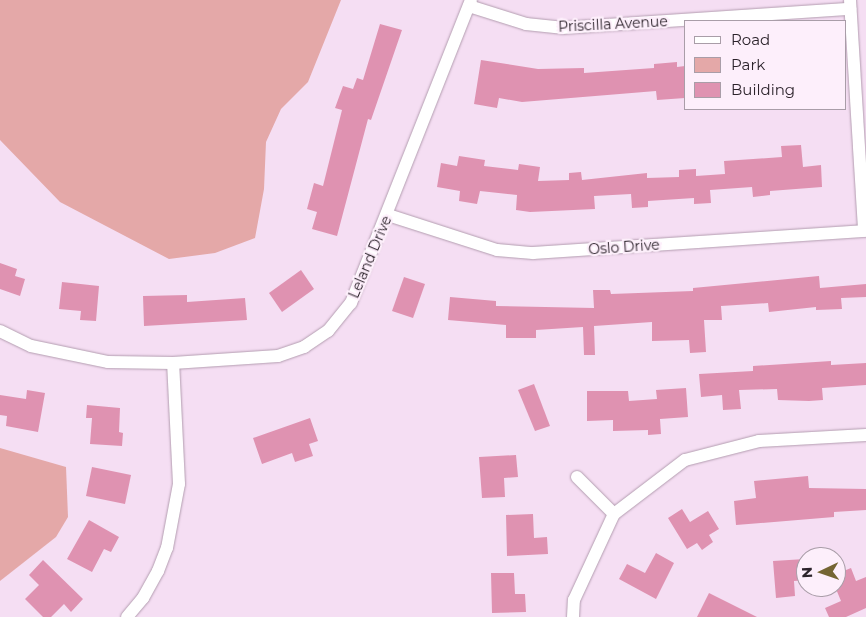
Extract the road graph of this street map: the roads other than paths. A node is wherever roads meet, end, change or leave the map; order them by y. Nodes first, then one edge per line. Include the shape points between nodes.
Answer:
1 (470, 3) edge
2 (850, 5) edge
3 (388, 215) junction
4 (865, 231) edge
5 (0, 330) edge
6 (173, 363) junction
7 (866, 435) edge
8 (578, 477) dead end
9 (614, 514) junction
10 (127, 617) edge
11 (573, 617) edge

1 - 2 street, Priscilla Avenue via 526,24 562,28
1 - 3 street, Leland Drive
2 - 4 street
3 - 4 street, Oslo Drive via 497,250 533,253
3 - 6 street, Leland Drive via 351,303 328,331 304,348 278,356
5 - 6 street, Leland Drive via 31,346 90,359
6 - 10 street via 179,484 158,571 143,598
7 - 9 street via 758,441 685,460
8 - 9 street
9 - 11 street via 574,600

